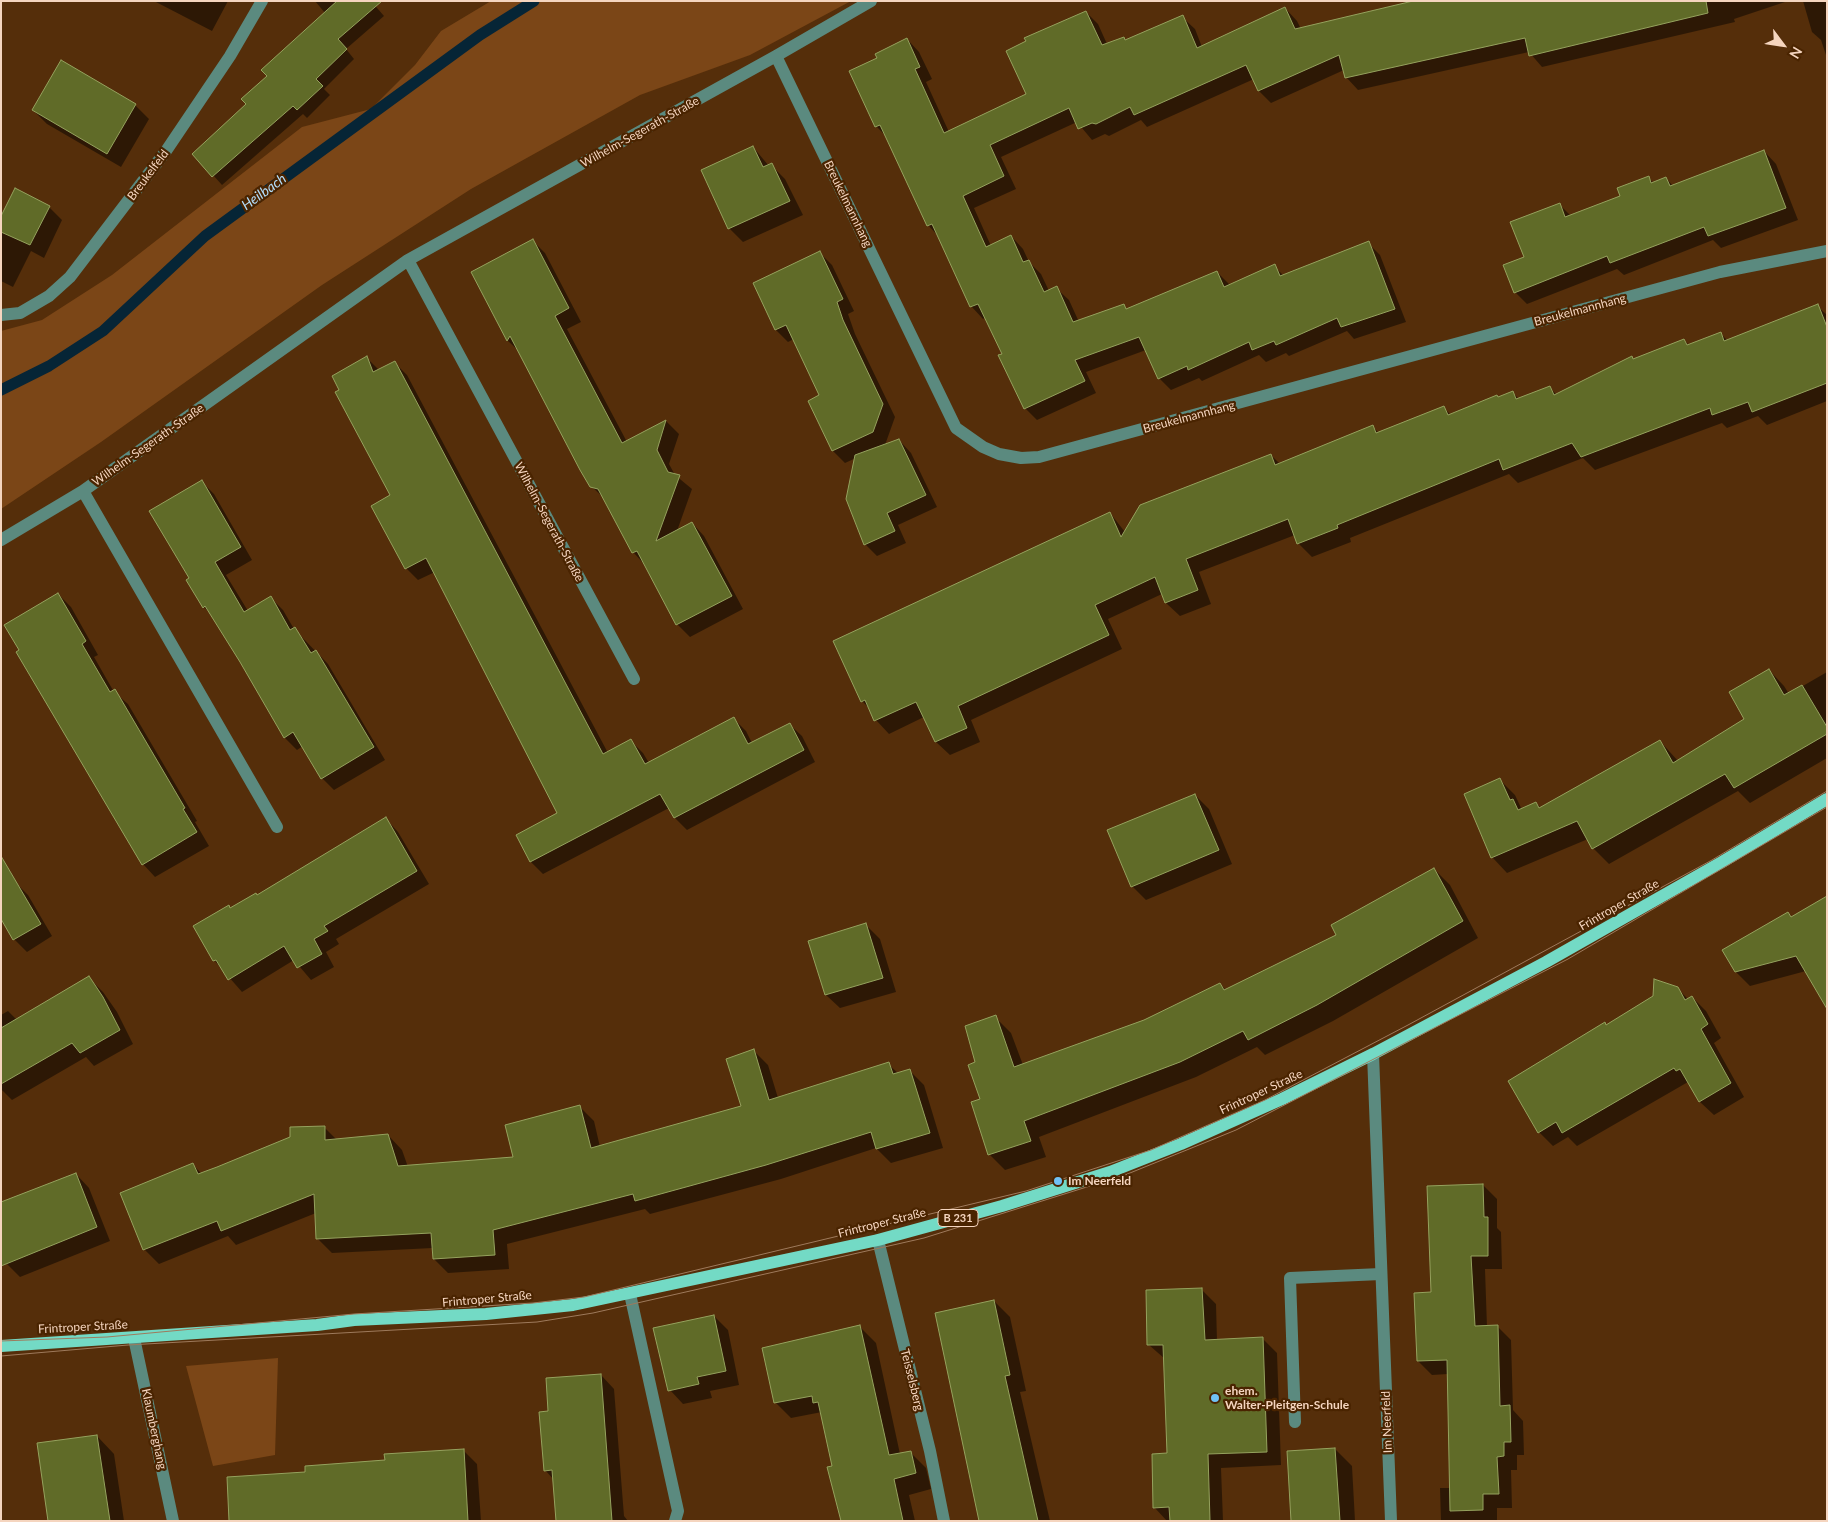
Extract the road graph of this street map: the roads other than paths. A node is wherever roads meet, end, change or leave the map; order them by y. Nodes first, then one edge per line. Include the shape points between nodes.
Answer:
1 (262, 1) edge
2 (871, 1) edge
3 (776, 56) junction
4 (1827, 251) edge
5 (408, 260) junction
6 (1, 314) edge
7 (83, 491) junction
8 (1, 540) edge
9 (634, 679) dead end
10 (1827, 799) edge
11 (277, 827) dead end
12 (1373, 1054) junction
13 (878, 1240) junction
14 (1381, 1274) junction
15 (630, 1294) junction
16 (134, 1338) junction
17 (1, 1346) edge
18 (1295, 1422) dead end
19 (173, 1521) edge
20 (675, 1521) edge
21 (944, 1521) edge
22 (1391, 1521) edge

1 - 6 street, Breukelfeld via 230,56 166,151 70,277 49,296 20,312
2 - 3 street, Wilhelm-Segerath-Straße
3 - 4 street, Breukelmannhang via 956,428 999,454 1021,458 1049,455 1720,272
3 - 5 street, Wilhelm-Segerath-Straße
5 - 7 street, Wilhelm-Segerath-Straße
5 - 9 street, Wilhelm-Segerath-Straße
7 - 8 street, Wilhelm-Segerath-Straße
7 - 11 street, Wilhelm-Segerath-Straße
10 - 12 main road, Frintroper Straße / B 231 via 1546,962
12 - 13 main road, Frintroper Straße / B 231 via 1282,1099 1110,1172
12 - 14 street, Im Neerfeld
13 - 15 main road, Frintroper Straße / B 231
13 - 21 street, Teisselsberg
14 - 18 street via 1290,1278
14 - 22 street, Im Neerfeld
15 - 16 main road, Frintroper Straße / B 231 via 573,1306 486,1314 354,1320
15 - 20 street via 678,1511
16 - 17 main road, Frintroper Straße / B 231
16 - 19 street, Klaumberghang

